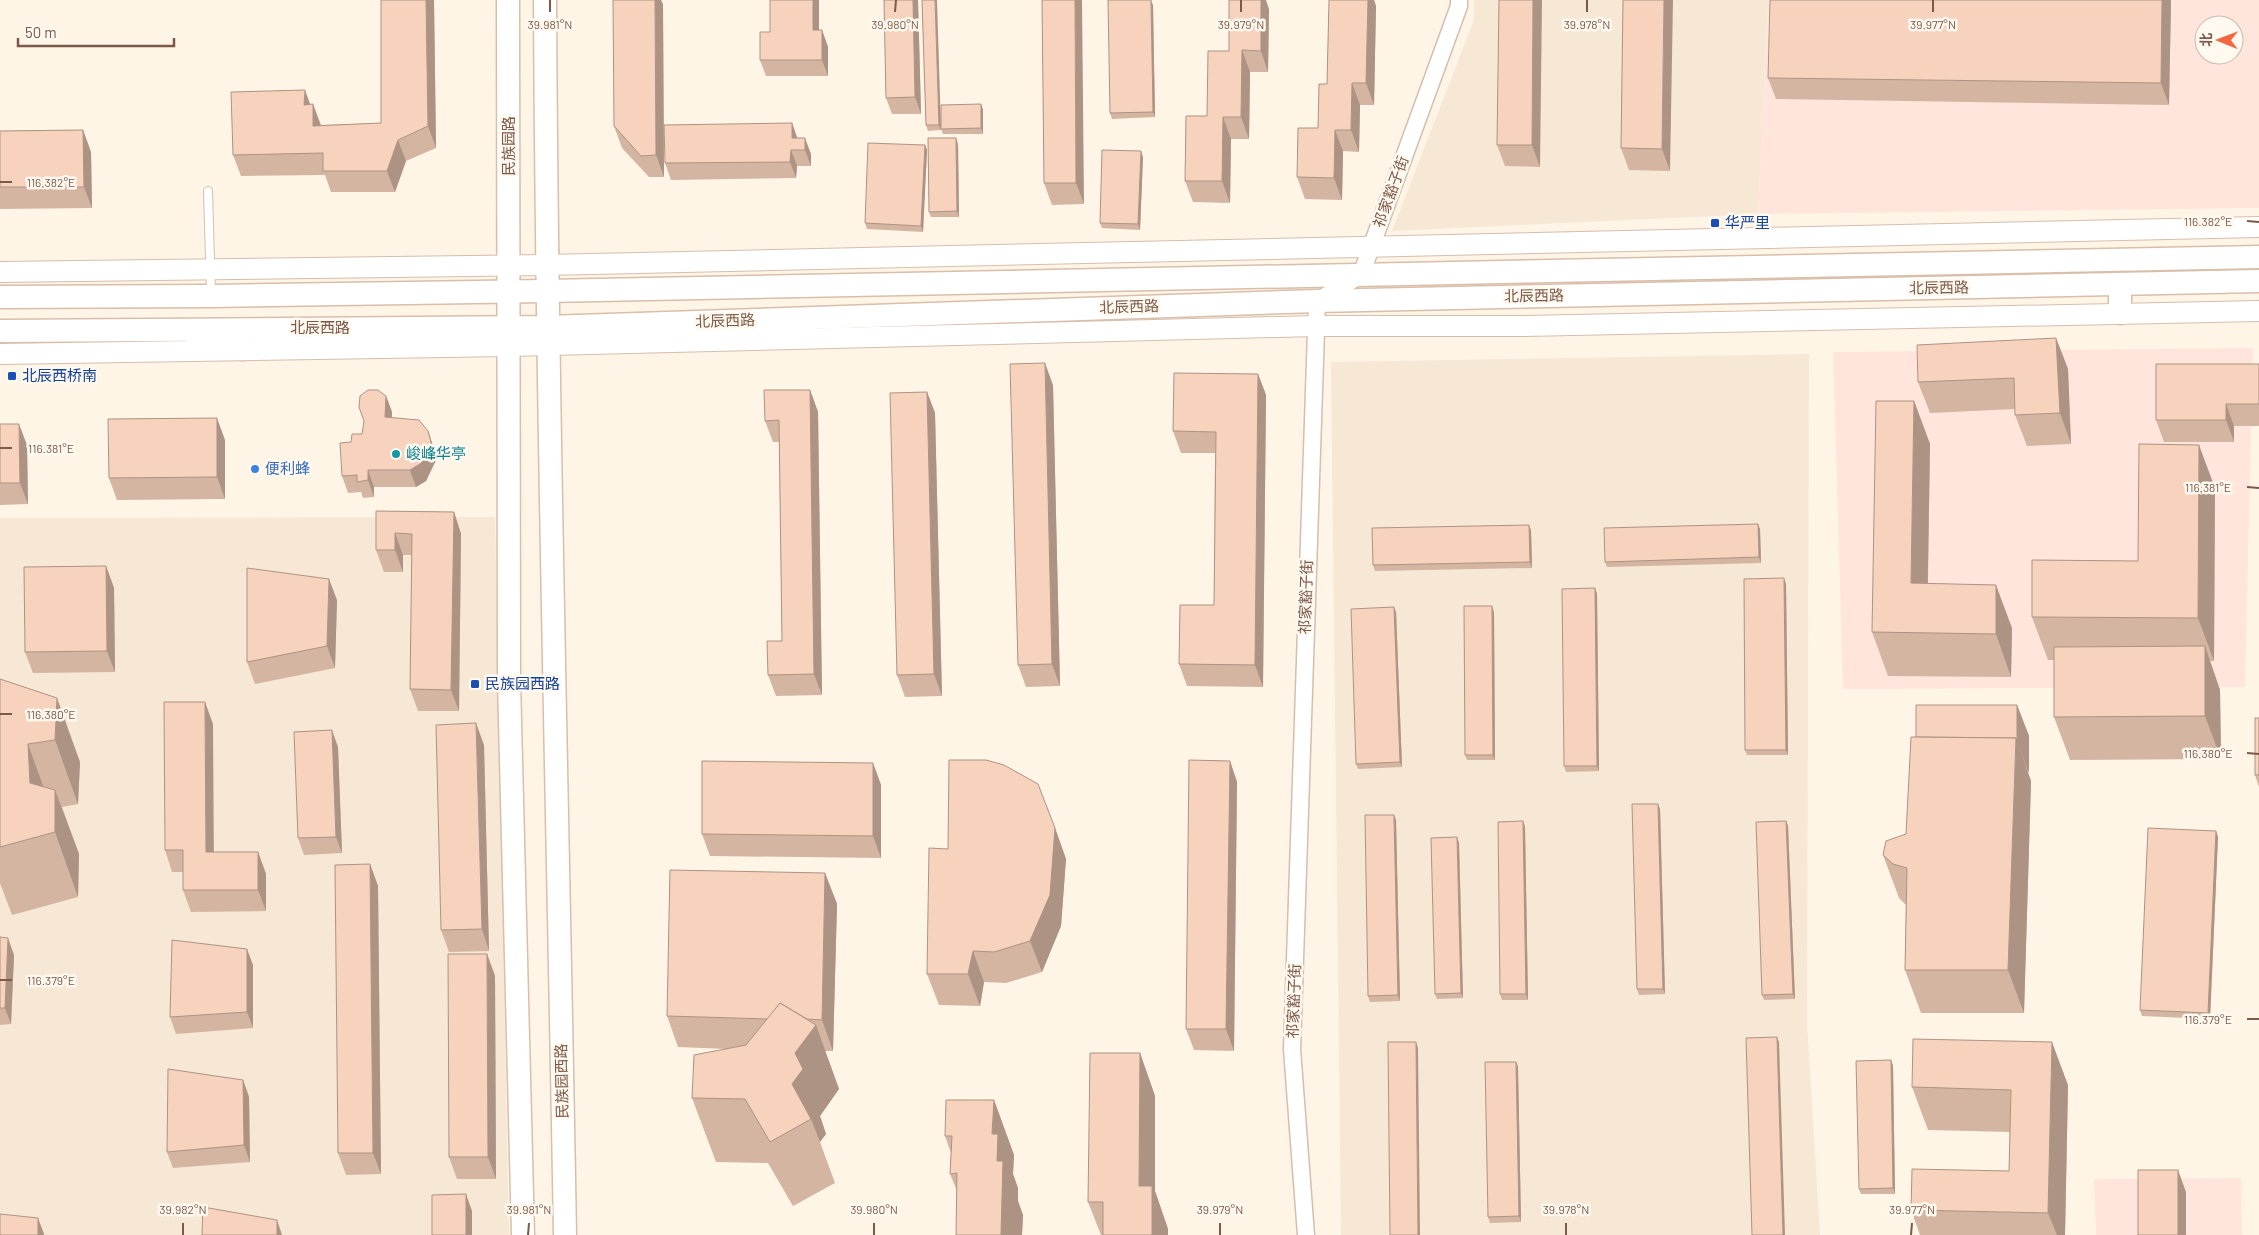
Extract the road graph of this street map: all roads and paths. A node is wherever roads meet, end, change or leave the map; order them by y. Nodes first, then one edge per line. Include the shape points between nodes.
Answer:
1 (508, 0) edge
2 (545, 0) edge
3 (1459, 0) edge
4 (208, 191) dead end
5 (2259, 227) edge
6 (1371, 247) junction
7 (2259, 257) edge
8 (546, 265) junction
9 (510, 266) junction
10 (211, 270) junction
11 (0, 272) edge
12 (1361, 274) junction
13 (2259, 281) edge
14 (2120, 285) junction
15 (510, 291) junction
16 (546, 291) junction
17 (212, 296) junction
18 (0, 297) edge
19 (1317, 301) junction
20 (2259, 311) edge
21 (2120, 313) junction
22 (1316, 326) junction
23 (175, 329) junction
24 (0, 331) edge
25 (547, 336) junction
26 (509, 337) junction
27 (243, 349) junction
28 (0, 354) edge
29 (523, 1235) edge
30 (565, 1235) edge
31 (1306, 1235) edge

1 - 9 main road, 民族园路
2 - 8 main road
3 - 6 street, 祁家豁子街
4 - 10 lane
5 - 6 street
6 - 8 street
6 - 12 street, 祁家豁子街
7 - 12 main road, 北辰西路
8 - 9 street
8 - 16 main road
9 - 10 street
9 - 15 main road, 民族园路
10 - 11 street
10 - 17 lane
12 - 16 main road, 北辰西路
12 - 19 street
13 - 14 main road, 北辰西路
14 - 19 main road, 北辰西路
14 - 21 main road
15 - 16 main road, 北辰西路
15 - 17 main road, 北辰西路
15 - 26 main road, 民族园路
16 - 25 main road, 民族园西路
17 - 18 main road, 北辰西路
19 - 22 street, 祁家豁子街
19 - 25 main road, 北辰西路
20 - 21 street, 北辰西路
21 - 22 street, 北辰西路 via 1525,326
22 - 25 street, 北辰西路
22 - 31 street, 祁家豁子街 via 1292,1049
23 - 24 main road, 北辰西路
23 - 26 main road, 北辰西路
23 - 27 main road
25 - 26 main road, 北辰西路
25 - 30 main road, 民族园西路
26 - 27 street, 北辰西路
26 - 29 main road via 509,682
27 - 28 street, 北辰西路

